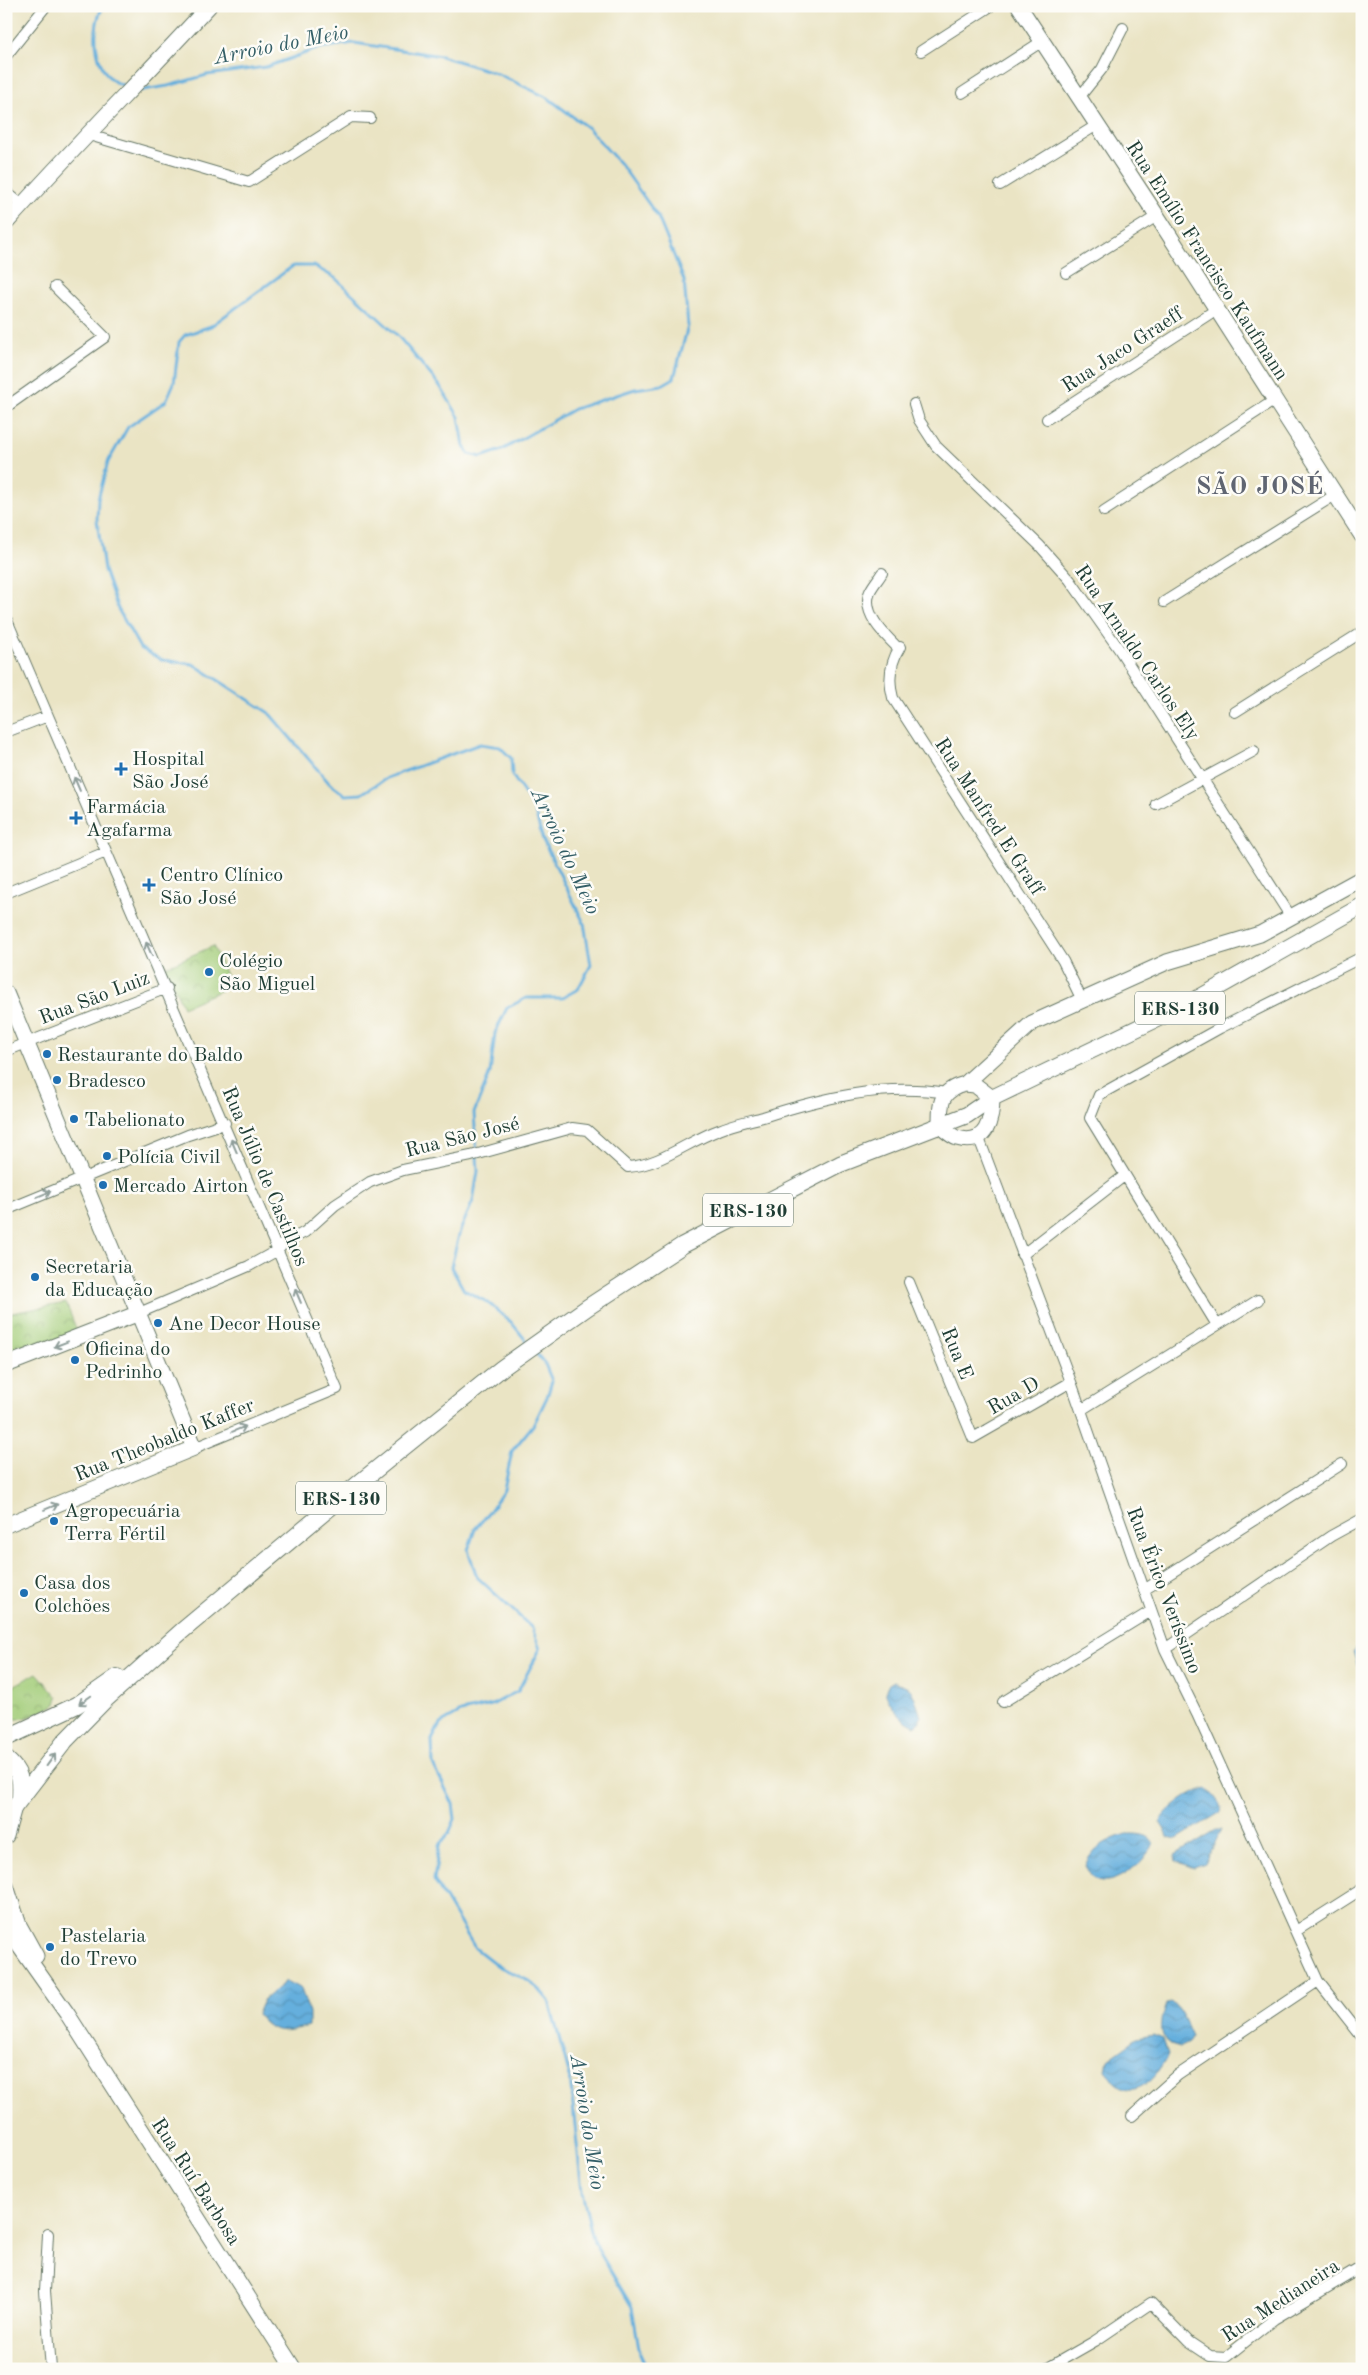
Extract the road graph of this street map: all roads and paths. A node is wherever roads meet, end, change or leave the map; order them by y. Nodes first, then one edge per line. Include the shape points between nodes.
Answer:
1 (46, 6) edge
2 (209, 6) edge
3 (991, 6) edge
4 (1019, 6) edge
5 (1123, 28) dead end
6 (1041, 42) junction
7 (921, 51) dead end
8 (6, 56) edge
9 (962, 93) dead end
10 (1078, 99) junction
11 (370, 118) dead end
12 (1097, 125) junction
13 (89, 135) junction
14 (1000, 186) dead end
15 (6, 192) edge
16 (22, 205) junction
17 (1158, 216) junction
18 (6, 223) edge
19 (1066, 273) dead end
20 (55, 287) dead end
21 (1217, 309) junction
22 (1275, 400) junction
23 (914, 404) dead end
24 (6, 407) edge
25 (1047, 419) dead end
26 (1335, 495) junction
27 (1104, 511) dead end
28 (1362, 536) edge
29 (882, 573) dead end
30 (1164, 602) dead end
31 (6, 618) edge
32 (1362, 632) edge
33 (1235, 712) dead end
34 (48, 716) junction
35 (6, 732) edge
36 (1254, 750) dead end
37 (1202, 780) junction
38 (1156, 804) dead end
39 (106, 852) junction
40 (1362, 878) edge
41 (6, 893) edge
42 (1362, 906) edge
43 (1291, 916) junction
44 (1362, 957) edge
45 (167, 988) junction
46 (6, 993) edge
47 (1082, 1000) junction
48 (26, 1042) junction
49 (6, 1051) edge
50 (965, 1084) junction
51 (946, 1093) junction
52 (992, 1098) junction
53 (224, 1124) junction
54 (940, 1126) junction
55 (975, 1138) junction
56 (1124, 1176) junction
57 (82, 1177) junction
58 (6, 1210) edge
59 (278, 1250) junction
60 (1022, 1255) junction
61 (909, 1282) dead end
62 (1258, 1300) dead end
63 (139, 1313) junction
64 (1217, 1326) junction
65 (6, 1366) edge
66 (1071, 1382) junction
67 (337, 1389) joint
68 (1081, 1410) junction
69 (974, 1438) joint
70 (194, 1448) junction
71 (1342, 1464) dead end
72 (1360, 1522) edge
73 (6, 1525) edge
74 (1144, 1590) junction
75 (1151, 1611) junction
76 (182, 1631) junction
77 (1165, 1649) junction
78 (1003, 1702) dead end
79 (42, 1723) junction
80 (6, 1729) edge
81 (6, 1738) edge
82 (6, 1751) edge
83 (11, 1763) edge
84 (14, 1805) edge
85 (6, 1836) edge
86 (6, 1886) edge
87 (1362, 1889) edge
88 (6, 1903) edge
89 (7, 1928) edge
90 (1296, 1931) junction
91 (1318, 1981) junction
92 (68, 2015) junction
93 (1362, 2037) edge
94 (1132, 2116) dead end
95 (48, 2234) dead end
96 (1362, 2267) edge
97 (51, 2369) edge
98 (294, 2369) edge
99 (1046, 2369) edge

1 - 8 street
2 - 13 street
3 - 7 street
4 - 6 street, Rua Emílio Francisco Kaufmann
5 - 10 street via 1102,69
6 - 9 street
6 - 10 street, Rua Emílio Francisco Kaufmann
10 - 12 street, Rua Emílio Francisco Kaufmann
11 - 13 street via 351,117 249,182
12 - 14 street
12 - 17 street, Rua Emílio Francisco Kaufmann
13 - 16 street
15 - 16 street
16 - 18 street
17 - 19 street
17 - 21 street, Rua Emílio Francisco Kaufmann
20 - 24 street via 105,337
21 - 22 street, Rua Emílio Francisco Kaufmann
21 - 25 street, Rua Jaco Graeff
22 - 26 street, Rua Emílio Francisco Kaufmann
22 - 27 street
23 - 37 street, Rua Arnaldo Carlos Ely via 919,420 936,446 1040,545 1070,580 1119,649
26 - 28 street, Rua Emílio Francisco Kaufmann
26 - 30 street
29 - 47 street, Rua Manfred E Graff via 870,593 868,604 879,627 899,648 891,667 893,698 1063,961
31 - 34 street, Rua Júlio de Castilhos
32 - 33 street
34 - 35 street
39 -> 34 street, Rua Júlio de Castilhos
36 - 37 street
37 - 38 street
37 - 43 street, Rua Arnaldo Carlos Ely
39 - 41 street
45 -> 39 street, Rua Júlio de Castilhos
40 - 43 street
42 - 52 main road, ERS-130 via 1190,1003
43 - 47 street via 1260,934 1167,962
44 - 56 street via 1220,1028 1099,1095 1090,1118
45 - 48 street, Rua São Luiz
45 - 53 street, Rua Júlio de Castilhos
46 - 48 street
47 - 50 street via 1032,1023
48 - 49 street, Rua São Luiz
48 - 57 street
50 - 51 street
50 - 52 street via 975,1085
51 - 54 street via 941,1101
51 - 59 street, Rua São José via 919,1089 890,1090 795,1106 718,1130 644,1166 628,1167 587,1130 572,1128 472,1156 403,1170 370,1182
52 - 54 main road, ERS-130 via 967,1115
52 - 55 street via 992,1118 986,1130
53 - 57 street
59 -> 53 street, Rua Júlio de Castilhos
54 - 55 street via 957,1138
54 - 76 main road, ERS-130 via 840,1164 789,1189 683,1245 569,1320 502,1368 355,1486
55 - 60 street, Rua Érico Veríssimo via 980,1141
56 - 60 street
56 - 64 street
58 -> 57 street
57 - 63 street
59 - 63 street, Rua São José via 249,1266
67 -> 59 street, Rua Júlio de Castilhos
60 - 66 street, Rua Érico Veríssimo
61 - 69 street, Rua E
62 - 64 street
63 -> 65 street, Rua São José
63 - 70 street
64 - 68 street
66 - 68 street, Rua Érico Veríssimo
66 - 69 street, Rua D
70 -> 67 street, Rua Theobaldo Kaffer
68 - 74 street, Rua Érico Veríssimo
73 -> 70 street, Rua Theobaldo Kaffer
71 - 74 street
72 - 77 street via 1331,1536
74 - 75 street, Rua Érico Veríssimo
75 - 77 street, Rua Érico Veríssimo
75 - 78 street
76 -> 79 main road, ERS-130 via 77,1705
84 -> 76 main road, ERS-130 via 64,1741
77 - 90 street, Rua Érico Veríssimo
79 - 80 main road
79 - 81 main road, ERS-130
82 - 83 street
83 - 84 main road via 20,1776
84 - 85 street
86 - 92 street, Rua Ruí Barbosa via 19,1925
87 - 90 street
88 - 89 street via 10,1920
89 - 92 street, Rua Ruí Barbosa
90 - 91 street, Rua Érico Veríssimo
91 - 93 street, Rua Érico Veríssimo
91 - 94 street via 1178,2075
92 - 98 street, Rua Ruí Barbosa
95 - 97 street via 45,2291
96 - 99 street, Rua Medianeira via 1274,2319 1226,2357 1210,2356 1189,2342 1152,2303

